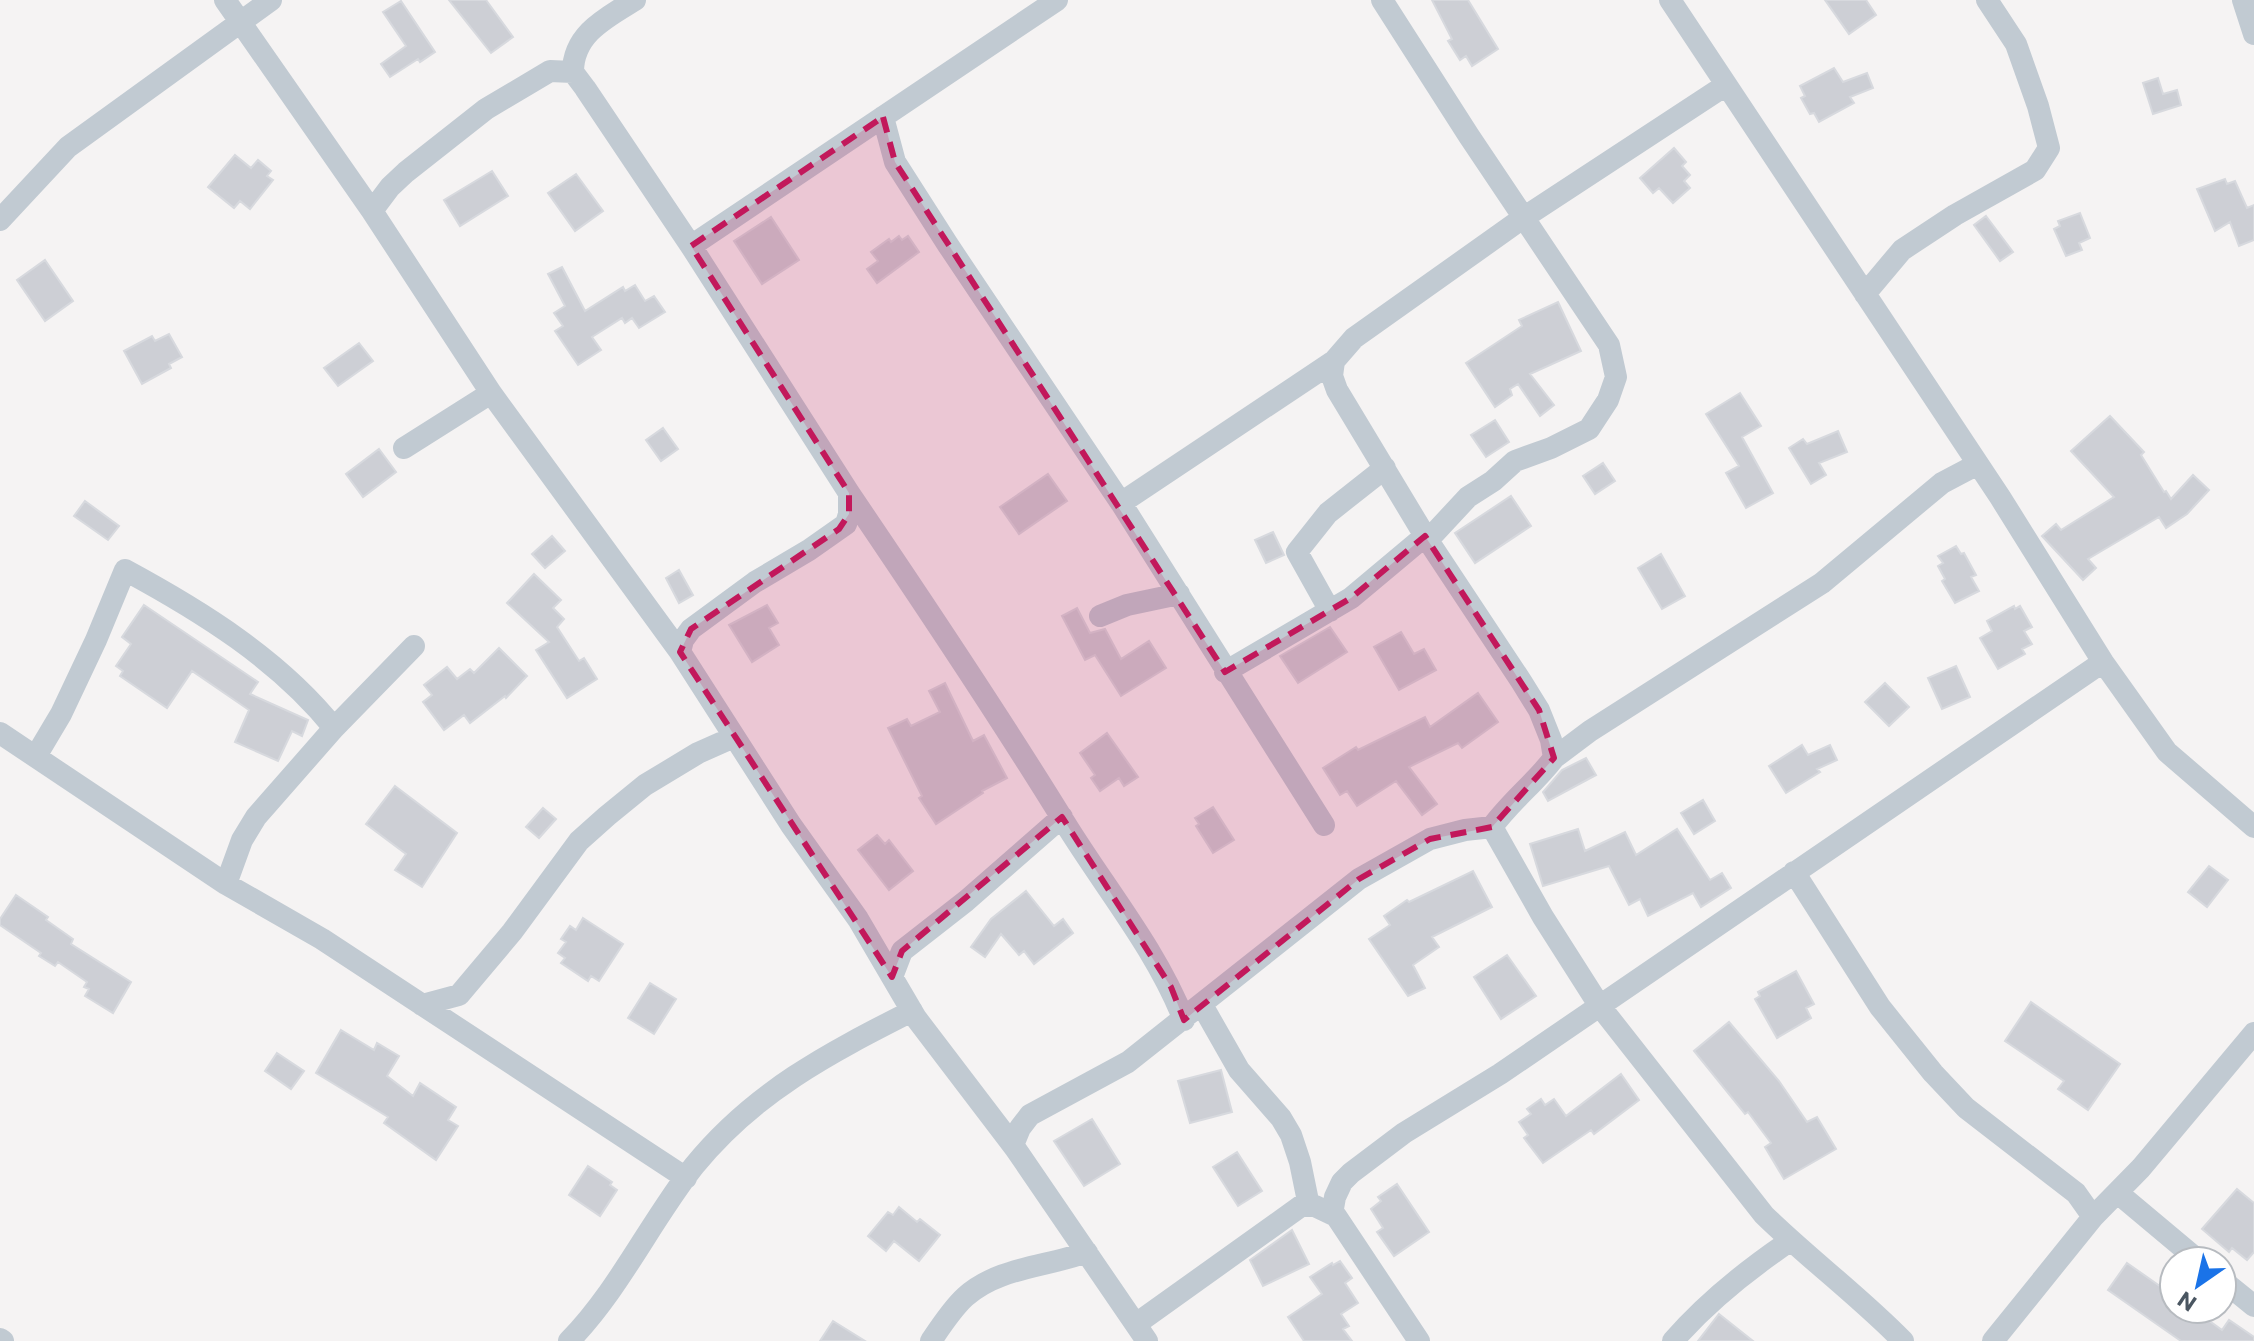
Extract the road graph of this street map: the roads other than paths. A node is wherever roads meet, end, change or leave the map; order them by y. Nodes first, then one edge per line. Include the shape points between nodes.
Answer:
1 (225, 0) edge
2 (271, 0) edge
3 (635, 0) edge
4 (1057, 0) edge
5 (1382, 0) edge
6 (1670, 0) edge
7 (1987, 0) edge
8 (2243, 0) edge
9 (241, 21) junction
10 (2254, 34) edge
11 (573, 72) junction
12 (1726, 85) junction
13 (883, 117) junction
14 (372, 211) junction
15 (1523, 218) junction
16 (0, 220) edge
17 (691, 246) junction
18 (1865, 294) junction
19 (1334, 361) junction
20 (491, 393) junction
21 (404, 448) dead end
22 (1978, 464) junction
23 (1385, 468) junction
24 (849, 493) junction
25 (1121, 503) junction
26 (1427, 538) junction
27 (1179, 594) junction
28 (1330, 611) junction
29 (1100, 616) dead end
30 (414, 646) dead end
31 (680, 652) junction
32 (2103, 662) junction
33 (1225, 672) junction
34 (334, 728) junction
35 (0, 733) edge
36 (734, 737) junction
37 (36, 756) junction
38 (1554, 758) junction
39 (1062, 817) junction
40 (1324, 825) dead end
41 (1492, 827) junction
42 (2254, 827) edge
43 (1794, 872) junction
44 (226, 884) junction
45 (892, 977) junction
46 (422, 1005) junction
47 (1202, 1005) junction
48 (1599, 1005) junction
49 (912, 1011) junction
50 (1184, 1020) junction
51 (2254, 1033) edge
52 (1013, 1145) junction
53 (686, 1178) junction
54 (2119, 1194) junction
55 (1309, 1206) junction
56 (1332, 1214) junction
57 (2093, 1217) junction
58 (1790, 1241) junction
59 (2180, 1245) edge
60 (1087, 1252) junction
61 (2238, 1293) edge
62 (2254, 1306) edge
63 (1142, 1333) edge
64 (569, 1341) edge
65 (931, 1341) edge
66 (1419, 1341) edge
67 (1673, 1341) edge
68 (1903, 1341) edge
69 (1993, 1341) edge

1 - 9 street
2 - 9 street
3 - 11 street via 587,34 573,55
4 - 13 street
5 - 15 street
6 - 12 street
7 - 18 street via 2016,44 2049,148 2035,170 1902,250
8 - 10 street
9 - 14 street
9 - 16 street via 68,147
11 - 14 street via 550,71 486,109 406,172
11 - 17 street
12 - 15 street
12 - 18 street
13 - 17 street
13 - 25 street via 895,162
14 - 20 street
15 - 19 street via 1354,338
15 - 26 street via 1609,345 1616,377 1589,429 1515,461
17 - 24 street
18 - 22 street
19 - 23 street via 1337,390
19 - 25 street
20 - 21 street
20 - 31 street
22 - 32 street
22 - 38 street via 1942,483 1822,583
23 - 26 street
23 - 28 street via 1328,513 1297,552
24 - 31 street via 846,524 691,629
24 - 39 street
25 - 27 street
26 - 28 street
26 - 38 street via 1527,691
27 - 29 street
27 - 33 street
28 - 33 street
30 - 34 street
31 - 36 street
32 - 42 street via 2167,752
32 - 43 street
33 - 40 street
34 - 37 street via 312,700 248,647 125,570 61,714
34 - 44 street via 256,817
35 - 37 street
36 - 45 street
36 - 46 street via 645,785 607,816 579,841 459,995
37 - 44 street
38 - 41 street
39 - 45 street via 902,951
39 - 50 street via 1171,987
41 - 47 street via 1430,839 1359,879
41 - 48 street
43 - 48 street
43 - 57 street via 1880,1007 1933,1073 1966,1108 2076,1193
44 - 46 street
45 - 49 street
46 - 53 street
47 - 50 street
47 - 55 street via 1239,1070 1291,1135
48 - 56 street via 1351,1173 1335,1197
48 - 58 street
49 - 52 street
49 - 53 street via 792,1076 718,1140
50 - 52 street via 1128,1062 1030,1115
51 - 54 street
52 - 60 street
53 - 64 street
54 - 57 street
54 - 59 street
55 - 56 street
55 - 63 street via 1301,1206
56 - 66 street
57 - 69 street
58 - 67 street via 1711,1300
58 - 68 street
60 - 63 street
60 - 65 street via 980,1285
61 - 62 street

